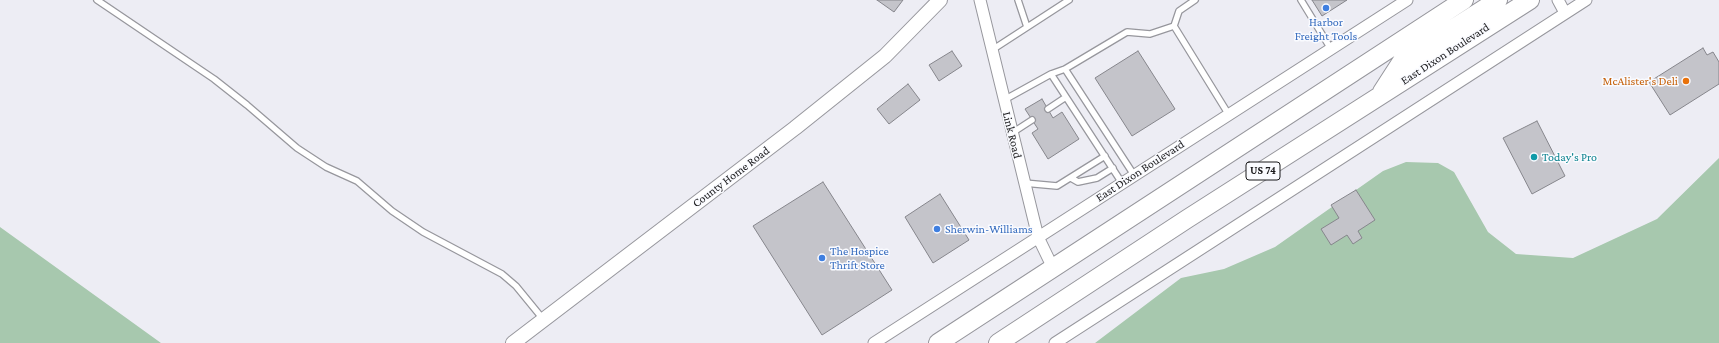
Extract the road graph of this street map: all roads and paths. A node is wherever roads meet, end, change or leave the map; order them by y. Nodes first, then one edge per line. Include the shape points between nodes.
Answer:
1 (97, 0) edge
2 (940, 0) edge
3 (980, 0) edge
4 (1018, 0) edge
5 (1069, 0) edge
6 (1196, 0) edge
7 (1301, 0) edge
8 (1407, 0) edge
9 (1464, 0) edge
10 (1498, 0) edge
11 (1530, 0) edge
12 (1558, 0) edge
13 (1586, 0) edge
14 (1565, 13) junction
15 (1174, 26) junction
16 (1027, 27) junction
17 (1331, 49) junction
18 (991, 50) junction
19 (1065, 69) junction
20 (1051, 74) junction
21 (1066, 97) junction
22 (1378, 98) junction
23 (1004, 100) junction
24 (1048, 109) dead end
25 (1229, 114) junction
26 (1032, 120) dead end
27 (1012, 133) junction
28 (1104, 156) junction
29 (1113, 168) junction
30 (1134, 176) junction
31 (1070, 178) junction
32 (1024, 183) junction
33 (1122, 183) junction
34 (1038, 237) junction
35 (1053, 268) junction
36 (544, 319) junction
37 (513, 343) edge
38 (874, 343) edge
39 (938, 343) edge
40 (998, 343) edge
41 (1055, 343) edge

1 - 36 lane via 214,79 296,148 326,167 357,181 392,211 423,232 502,274 516,286
2 - 36 street, County Home Road via 885,56 795,128
3 - 18 street, Link Road
4 - 16 lane
5 - 16 lane
6 - 15 lane via 1179,11
7 - 17 lane
8 - 17 street, East Dixon Boulevard
9 - 35 highway, US 74
10 - 22 highway via 1402,61
11 - 22 highway, East Dixon Boulevard / US 74
12 - 14 street
13 - 14 street
14 - 41 street
15 - 19 lane via 1150,34 1127,32
15 - 25 lane
16 - 18 lane
17 - 25 street, East Dixon Boulevard
18 - 23 street, Link Road
19 - 20 lane
19 - 30 lane
20 - 21 lane
20 - 23 lane
21 - 24 lane
21 - 28 lane
22 - 40 highway, East Dixon Boulevard / US 74
23 - 27 street, Link Road
25 - 30 street, East Dixon Boulevard
26 - 27 lane
27 - 32 street, Link Road
28 - 29 lane
28 - 31 lane
29 - 31 lane via 1097,178 1078,182
29 - 33 lane
30 - 33 street, East Dixon Boulevard
31 - 32 lane via 1057,186
32 - 34 street, Link Road
33 - 34 street, East Dixon Boulevard
34 - 35 street, Link Road
34 - 38 street, East Dixon Boulevard
35 - 39 highway, US 74
36 - 37 street, County Home Road

